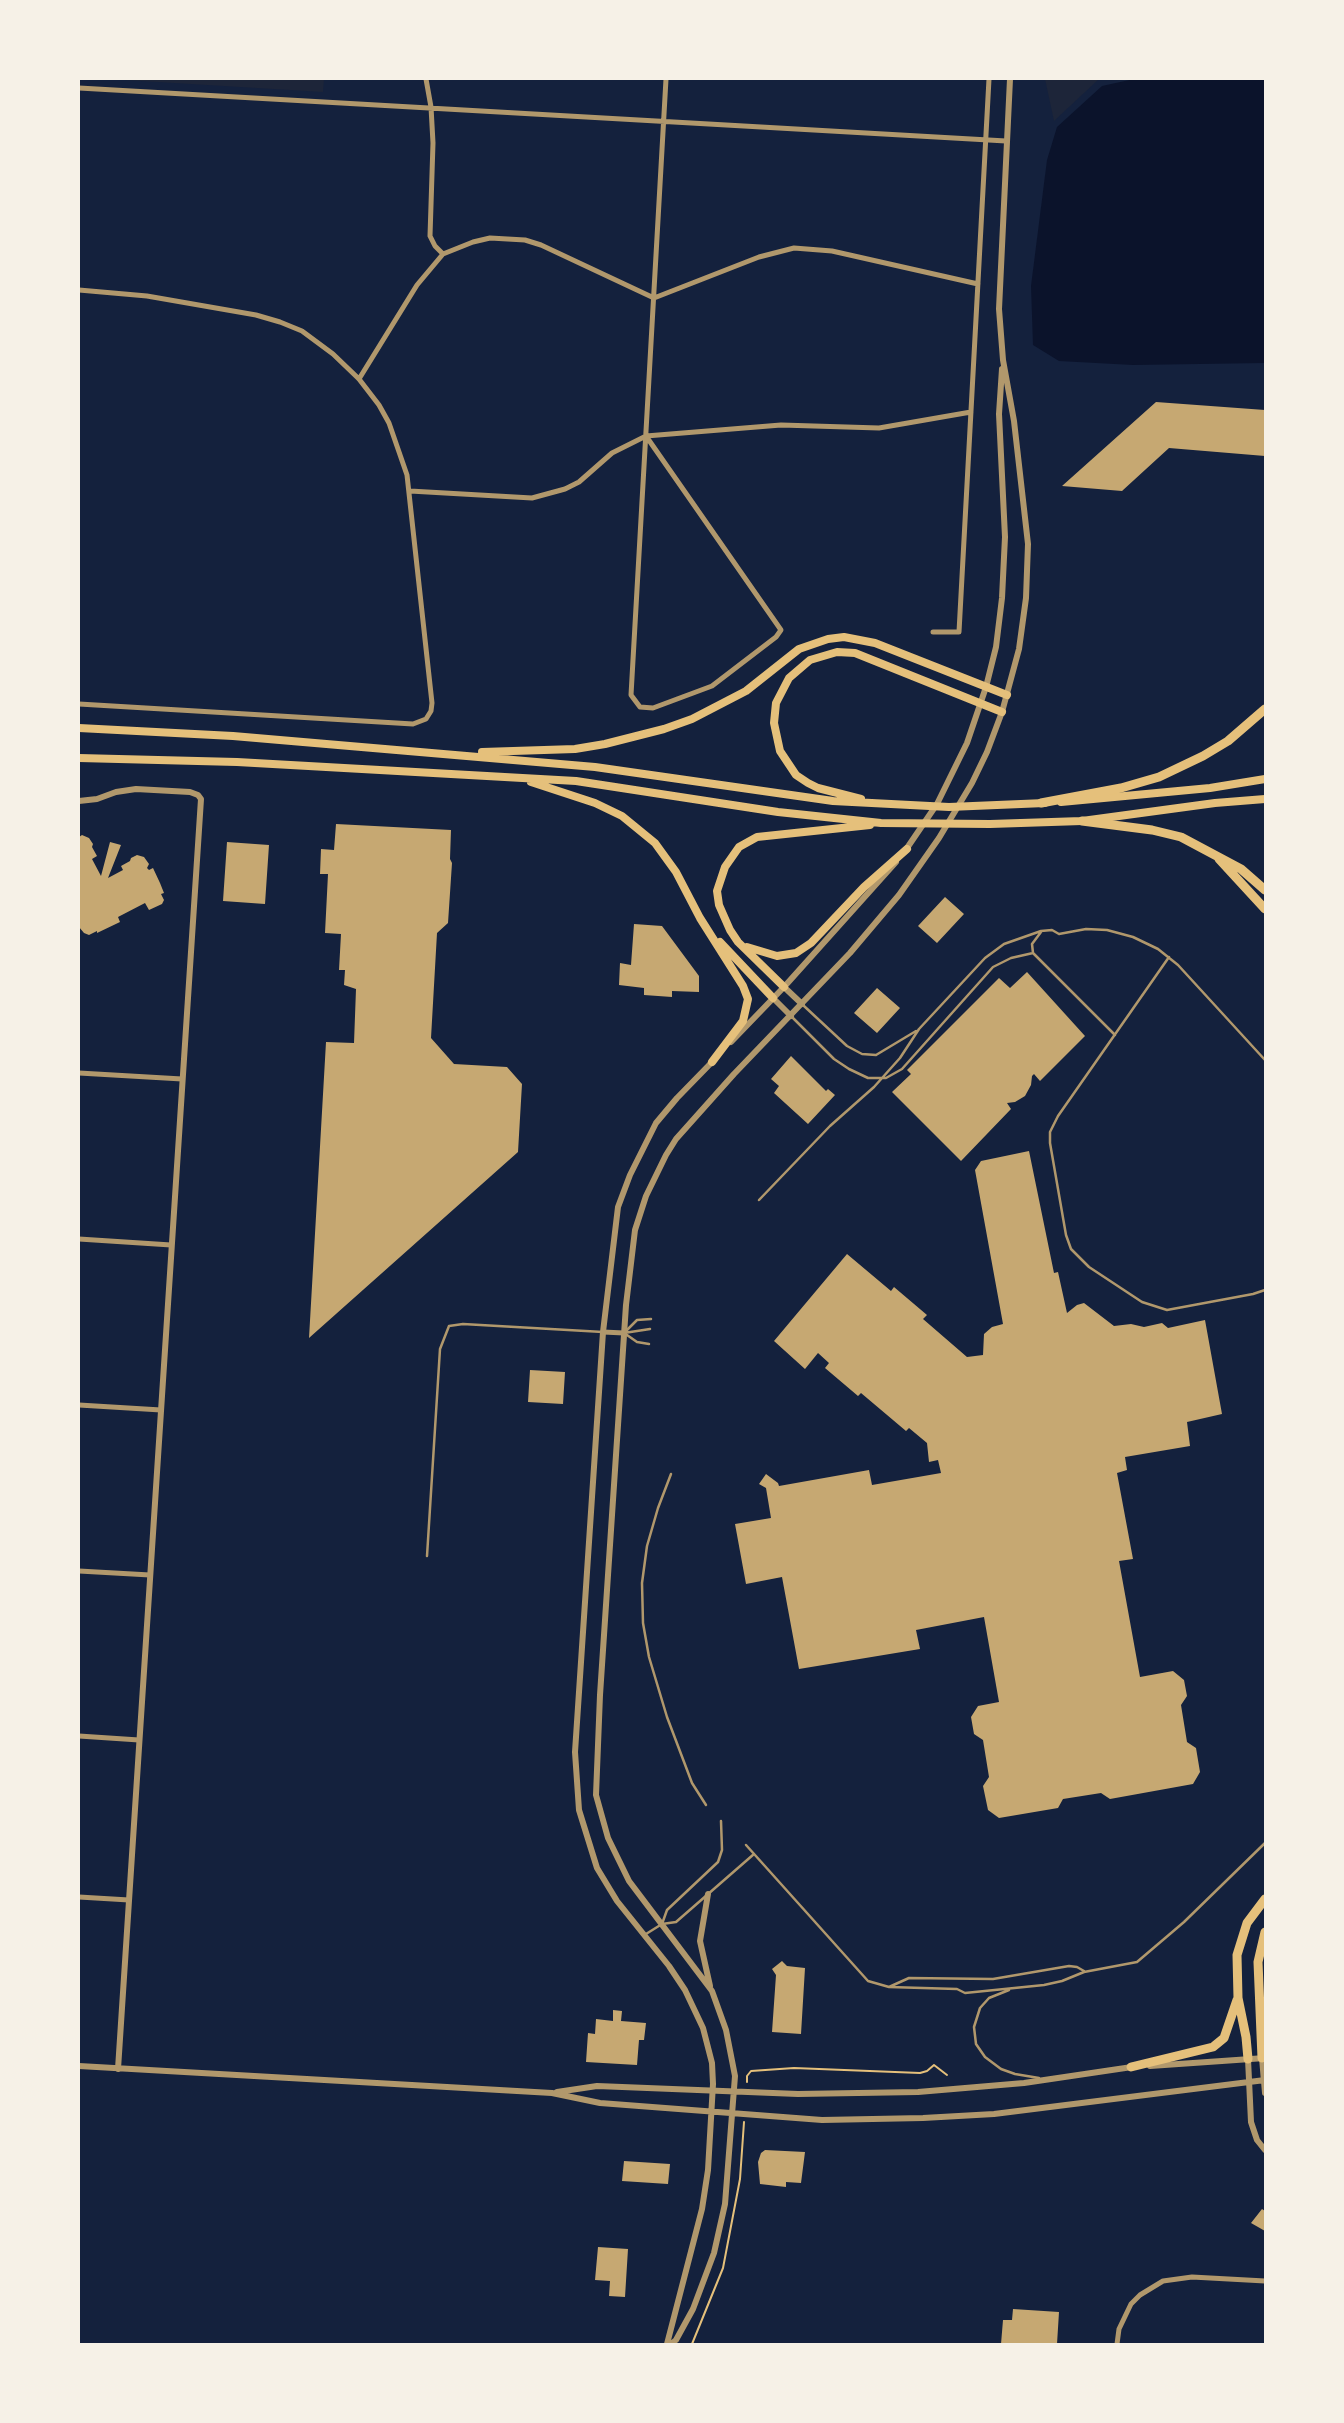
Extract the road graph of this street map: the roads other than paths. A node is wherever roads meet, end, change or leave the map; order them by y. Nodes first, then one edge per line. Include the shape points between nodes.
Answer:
1 (426, 79) edge
2 (666, 79) edge
3 (989, 79) edge
4 (1010, 79) edge
5 (79, 88) edge
6 (431, 107) junction
7 (663, 121) junction
8 (986, 139) junction
9 (1006, 141) junction
10 (443, 254) junction
11 (978, 284) junction
12 (79, 290) edge
13 (654, 298) junction
14 (1003, 360) junction
15 (359, 379) junction
16 (971, 412) junction
17 (646, 436) junction
18 (410, 491) junction
19 (933, 632) dead end
20 (986, 687) junction
21 (1007, 695) junction
22 (79, 704) edge
23 (981, 704) junction
24 (1265, 709) edge
25 (1002, 712) junction
26 (79, 728) edge
27 (438, 752) junction
28 (79, 758) edge
29 (518, 777) junction
30 (1265, 779) edge
31 (1265, 799) edge
32 (79, 801) edge
33 (1041, 803) junction
34 (880, 804) junction
35 (1082, 821) junction
36 (885, 824) junction
37 (906, 849) junction
38 (1214, 852) junction
39 (1265, 890) edge
40 (1265, 909) edge
41 (700, 918) junction
42 (1041, 931) junction
43 (738, 942) junction
44 (1034, 953) junction
45 (1169, 957) junction
46 (784, 987) junction
47 (773, 998) junction
48 (802, 1004) junction
49 (791, 1016) junction
50 (919, 1029) junction
51 (1115, 1035) junction
52 (1265, 1060) edge
53 (712, 1062) junction
54 (79, 1073) edge
55 (182, 1079) junction
56 (881, 1079) junction
57 (759, 1200) dead end
58 (79, 1239) edge
59 (172, 1245) junction
60 (1265, 1290) edge
61 (651, 1319) dead end
62 (650, 1329) dead end
63 (603, 1332) junction
64 (624, 1333) junction
65 (649, 1344) dead end
66 (79, 1405) edge
67 (161, 1410) junction
68 (671, 1474) dead end
69 (427, 1556) dead end
70 (79, 1571) edge
71 (150, 1575) junction
72 (79, 1736) edge
73 (139, 1740) junction
74 (706, 1805) dead end
75 (721, 1821) dead end
76 (1265, 1843) edge
77 (746, 1845) dead end
78 (754, 1854) junction
79 (708, 1894) junction
80 (79, 1897) edge
81 (1265, 1899) edge
82 (129, 1900) junction
83 (662, 1924) junction
84 (1265, 1932) edge
85 (644, 1935) junction
86 (1084, 1972) junction
87 (889, 1987) junction
88 (710, 1988) junction
89 (1012, 1989) junction
90 (1238, 1998) junction
91 (1264, 2058) edge
92 (1248, 2059) junction
93 (79, 2066) edge
94 (1131, 2067) junction
95 (118, 2069) junction
96 (1049, 2080) junction
97 (1265, 2080) edge
98 (1249, 2082) junction
99 (713, 2091) junction
100 (735, 2092) junction
101 (552, 2093) junction
102 (1265, 2093) edge
103 (712, 2111) junction
104 (733, 2113) junction
105 (1265, 2150) edge
106 (1265, 2281) edge
107 (669, 2344) edge
108 (1117, 2344) edge

1 - 6 street
2 - 7 street
3 - 8 street
4 - 9 street
5 - 6 street
6 - 7 street
6 - 10 street via 430,236
7 - 8 street
7 - 13 street
8 - 9 street
8 - 11 street
9 - 14 street via 999,309
10 - 13 street via 490,238 525,240
10 - 15 street via 417,285
11 - 13 street via 832,251 794,248
11 - 16 street
12 - 15 street via 148,296 280,322 302,331
13 - 17 street
14 - 20 street via 999,414 1004,571 996,648
14 - 21 street via 1028,544 1019,649
15 - 18 street via 389,423
16 - 17 street via 879,428 781,425
16 - 19 street via 958,632
17 - 17 street via 781,630 712,686 653,708 640,706 631,695
17 - 18 street via 612,453 579,481 548,495 516,498
18 - 22 street via 432,703 426,719 413,724
20 - 21 highway
20 - 23 street
20 - 27 highway via 875,643 844,637 799,649 738,696 664,729 575,749
21 - 25 street
23 - 25 highway
23 - 34 highway via 855,653 823,654 798,668 781,690 774,715 776,738 788,764 796,775 818,788
23 - 37 street via 937,804
24 - 33 highway via 1228,741 1159,776
25 - 48 street via 972,783 932,849 882,917
26 - 27 highway
27 - 34 highway
28 - 29 highway
29 - 36 highway
29 - 41 highway via 595,803 639,828 676,872
30 - 33 highway
31 - 35 highway
32 - 55 street via 136,789 190,792 198,795 201,803
33 - 34 highway
35 - 36 highway
35 - 38 highway via 1171,834
36 - 43 highway via 757,836 739,847 725,867 718,891 722,912
37 - 43 highway via 796,953 777,956
37 - 46 street
38 - 39 highway
38 - 40 highway
41 - 47 highway
41 - 53 highway via 748,999 743,1021
42 - 44 lane via 1032,944
42 - 45 lane via 1113,931
42 - 50 lane via 995,950
43 - 46 highway
44 - 51 lane
44 - 56 lane via 993,967 902,1069
45 - 51 lane
45 - 52 lane
46 - 47 street
46 - 48 street
47 - 49 street
47 - 53 street
48 - 49 street
48 - 50 lane via 850,1049 862,1054 876,1055
49 - 56 lane via 834,1059 859,1075
49 - 64 street via 694,1117 666,1155 635,1230
50 - 56 lane
51 - 60 lane via 1050,1132 1071,1249 1089,1268 1142,1302 1167,1310
53 - 63 street via 656,1123 629,1174 618,1207
54 - 55 street
55 - 59 street
56 - 57 lane
58 - 59 street
59 - 67 street
61 - 64 lane via 637,1320
62 - 64 lane
63 - 64 street
63 - 69 lane via 449,1326 440,1349
63 - 85 street via 576,1784 597,1868
64 - 65 lane
64 - 83 street via 596,1795 608,1838 629,1881
66 - 67 street
67 - 71 street
68 - 74 lane via 647,1546 642,1583 644,1629 669,1721 692,1783
70 - 71 street
71 - 73 street
72 - 73 street
73 - 82 street
75 - 83 lane via 718,1862 668,1909
76 - 86 lane via 1141,1959
77 - 78 lane
78 - 79 lane
78 - 87 lane via 865,1979
79 - 83 lane via 676,1922
79 - 88 street via 701,1945
80 - 82 street
81 - 90 highway via 1241,1939
82 - 95 street
83 - 85 lane
83 - 88 street
84 - 91 highway via 1258,1962
85 - 99 street via 677,1977 696,2013 709,2048
86 - 87 lane via 1069,1966 993,1979 909,1978
86 - 89 lane via 1053,1983
87 - 89 lane via 965,1993
88 - 100 street via 727,2034
89 - 96 lane via 982,2005 974,2027 976,2043 985,2057 1005,2070
90 - 92 highway
90 - 94 highway via 1224,2038 1213,2047
91 - 92 street
91 - 97 street
92 - 94 street
92 - 98 street
93 - 95 street
94 - 96 street
95 - 101 street
96 - 100 street via 918,2092
97 - 98 street
97 - 102 street
98 - 104 street via 961,2117 822,2120
98 - 105 street via 1251,2122
99 - 100 street
99 - 101 street via 597,2086
99 - 103 street
100 - 104 street
101 - 103 street via 600,2103
103 - 104 street
103 - 107 street via 702,2209
104 - 107 street via 725,2204 714,2253 693,2309 676,2340
106 - 108 street via 1192,2277 1163,2281 1131,2305

